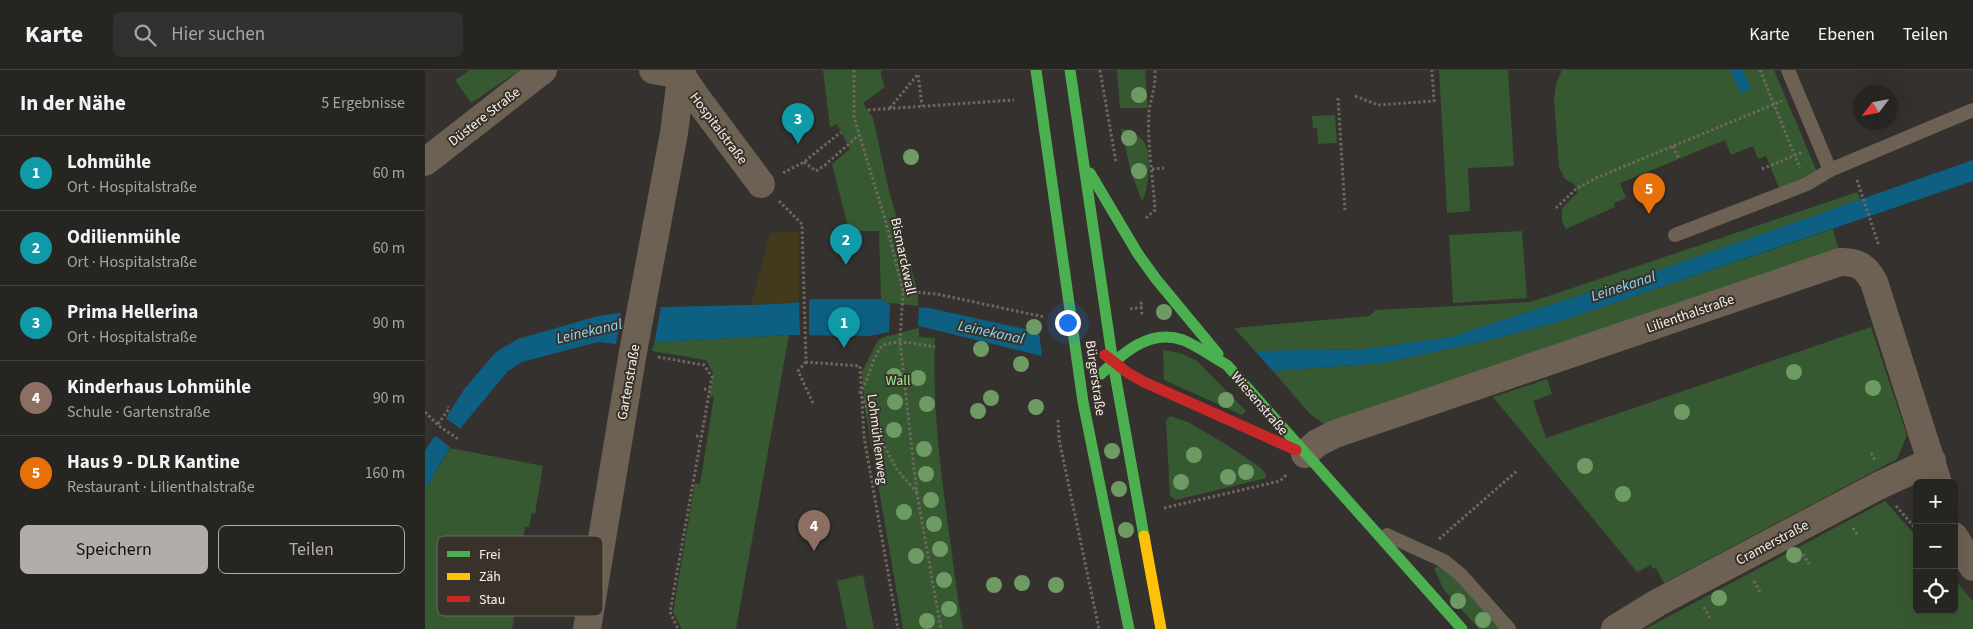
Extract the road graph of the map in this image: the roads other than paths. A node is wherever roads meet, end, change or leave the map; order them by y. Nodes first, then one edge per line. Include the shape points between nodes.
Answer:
1 (543, 70) edge
2 (653, 70) edge
3 (1036, 70) edge
4 (1070, 70) edge
5 (1788, 70) edge
6 (681, 73) edge
7 (1973, 110) edge
8 (425, 162) edge
9 (1084, 162) junction
10 (1830, 170) junction
11 (761, 184) road end
12 (1675, 235) dead end
13 (1072, 316) junction
14 (1087, 337) dead end
15 (1099, 350) dead end
16 (1113, 362) junction
17 (1227, 365) junction
18 (1083, 402) junction
19 (1305, 454) junction
20 (1935, 472) edge
21 (1372, 528) junction
22 (602, 536) edge
23 (1958, 543) edge
24 (1973, 567) edge
25 (589, 616) edge
26 (587, 629) edge
27 (1129, 629) edge
28 (1161, 629) edge
29 (1463, 629) edge
30 (1509, 629) edge
31 (1615, 629) edge

1 - 8 street, Düstere Straße
2 - 6 street
3 - 13 main road, Bürgerstraße
4 - 9 main road, Bürgerstraße
5 - 10 lane
6 - 11 street, Hospitalstraße
6 - 22 street, Gartenstraße via 674,133
7 - 10 lane
9 - 16 main road, Bürgerstraße
9 - 17 main road via 1137,254
10 - 12 lane via 1807,184
13 - 14 main road
13 - 18 main road, Bürgerstraße
15 - 16 main road
16 - 17 main road, Wiesenstraße via 1145,341 1167,337 1177,338
16 - 18 main road, Wiesenstraße via 1091,386
16 - 19 main road via 1148,386
16 - 28 main road, Bürgerstraße
17 - 19 main road, Wiesenstraße
18 - 27 main road, Bürgerstraße
19 - 20 street, Lilienthalstraße via 1335,434 1840,262 1849,262 1862,266 1874,282
19 - 21 main road, Wiesenstraße
20 - 31 street, Cramerstraße via 1878,486 1657,603
21 - 29 main road, Wiesenstraße
21 - 30 lane, Wiesenstraße via 1445,561
23 - 24 street
25 - 26 street, Gartenstraße

